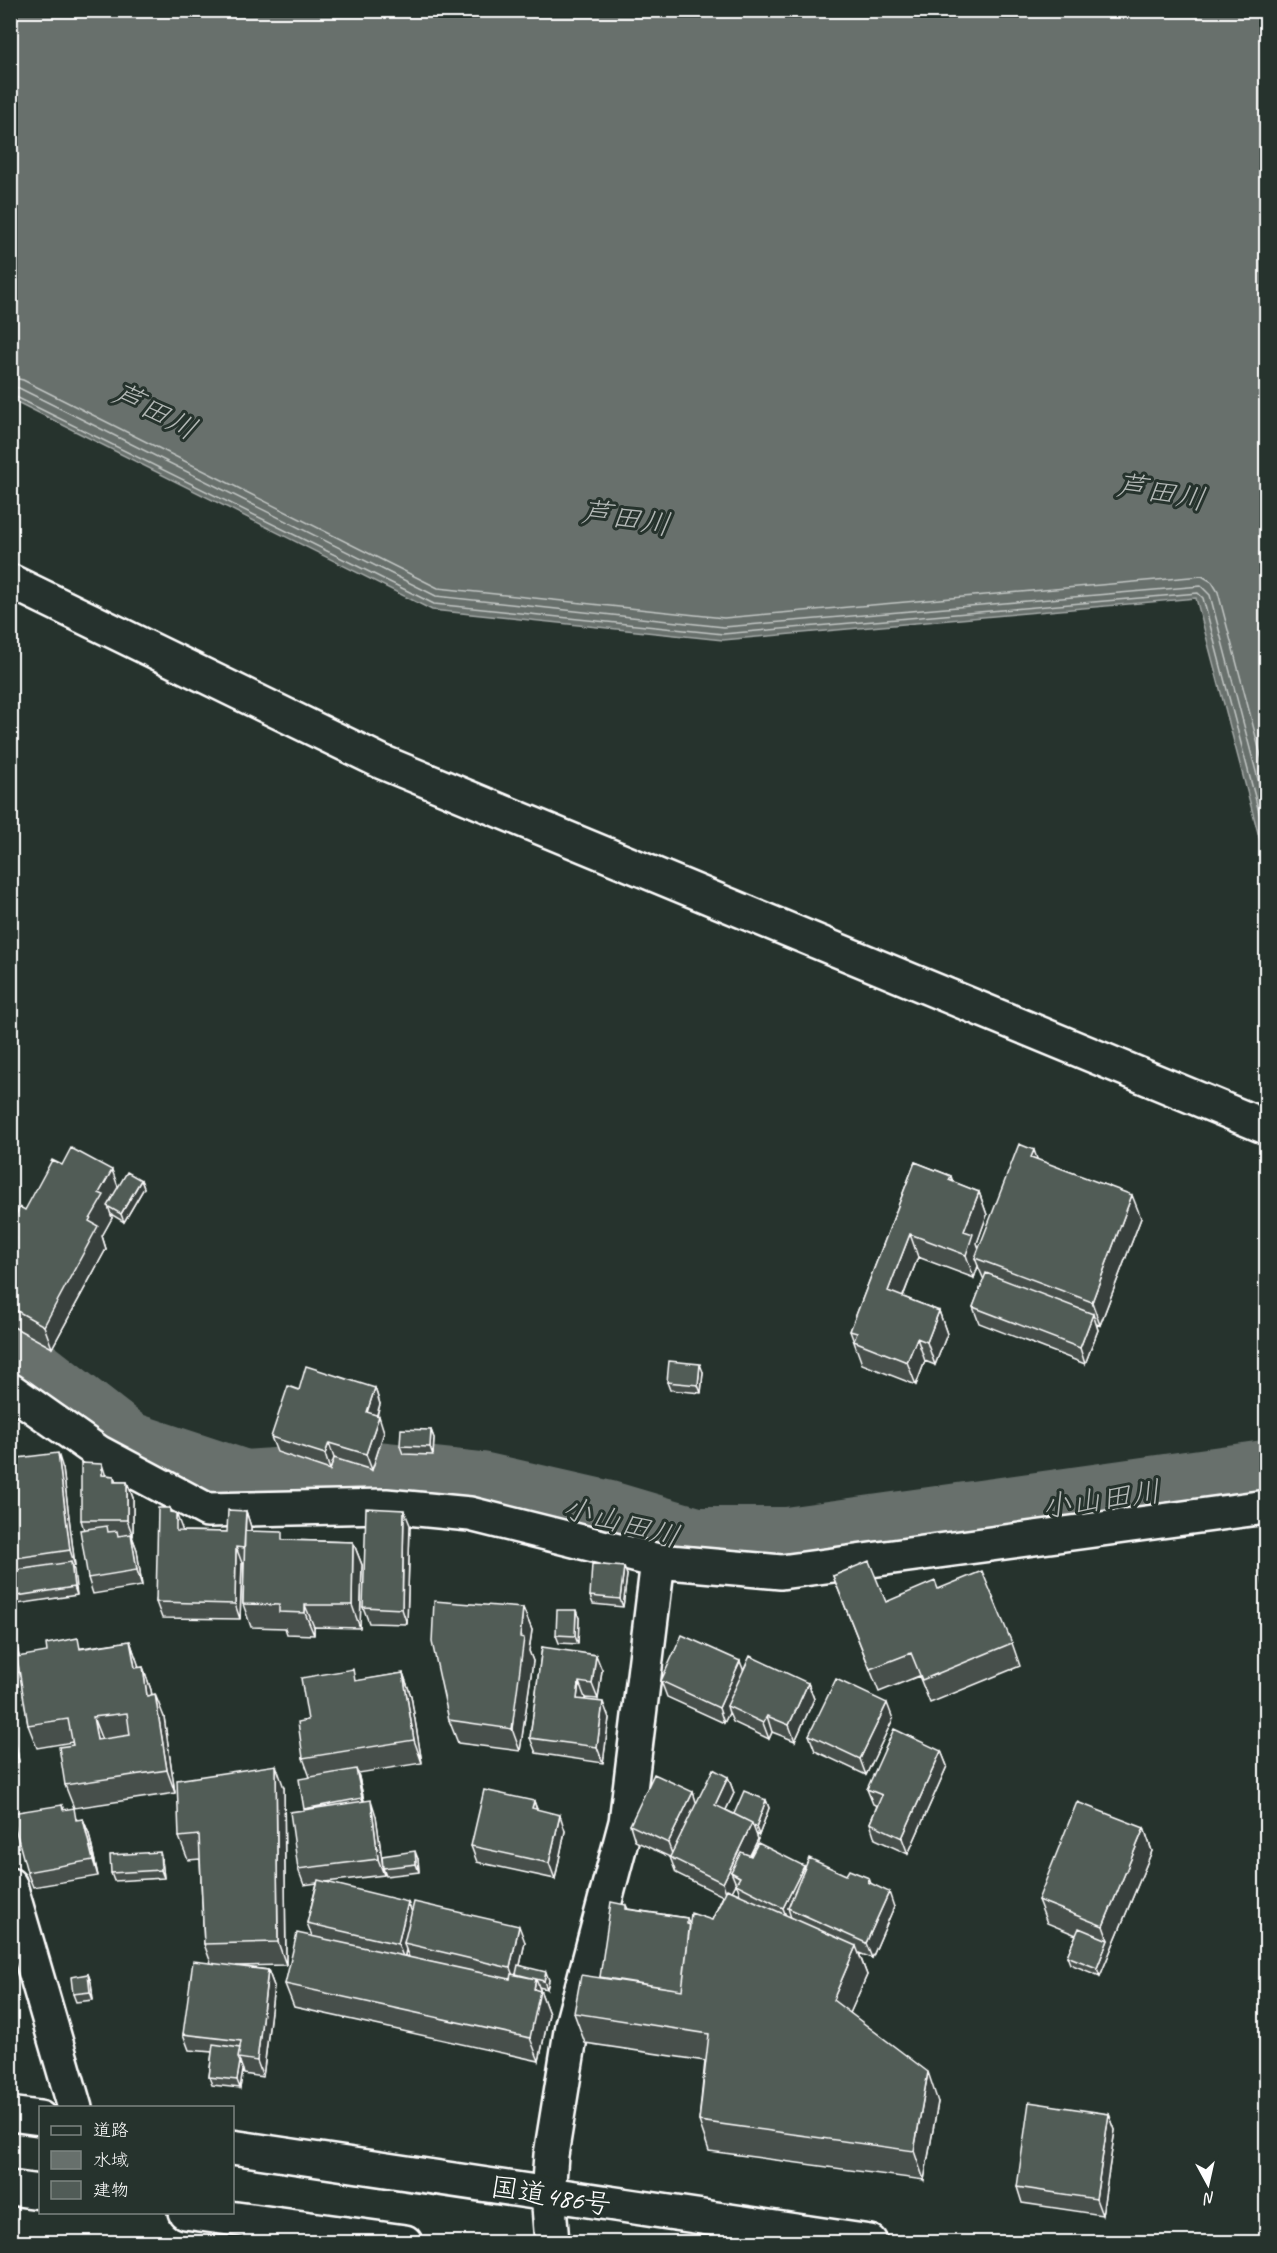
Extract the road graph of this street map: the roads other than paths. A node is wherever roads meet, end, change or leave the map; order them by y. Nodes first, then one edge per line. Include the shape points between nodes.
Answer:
1 (10, 581) edge
2 (1266, 1127) edge
3 (10, 1390) edge
4 (1266, 1507) edge
5 (658, 1561) junction
6 (10, 1885) edge
7 (74, 2106) edge
8 (10, 2114) edge
9 (39, 2118) edge
10 (234, 2147) edge
11 (10, 2188) edge
12 (39, 2192) edge
13 (548, 2195) junction
14 (200, 2214) edge
15 (405, 2242) edge
16 (552, 2242) edge
17 (870, 2242) edge

1 - 2 main road via 382,762
3 - 5 main road via 98,1452 207,1510 386,1506 470,1514
4 - 5 main road via 781,1572
5 - 13 main road via 626,1822 572,2025
6 - 7 main road
8 - 9 main road
10 - 13 main road, 国道486号
11 - 12 main road
13 - 16 main road
13 - 17 main road, 国道486号
14 - 15 main road

